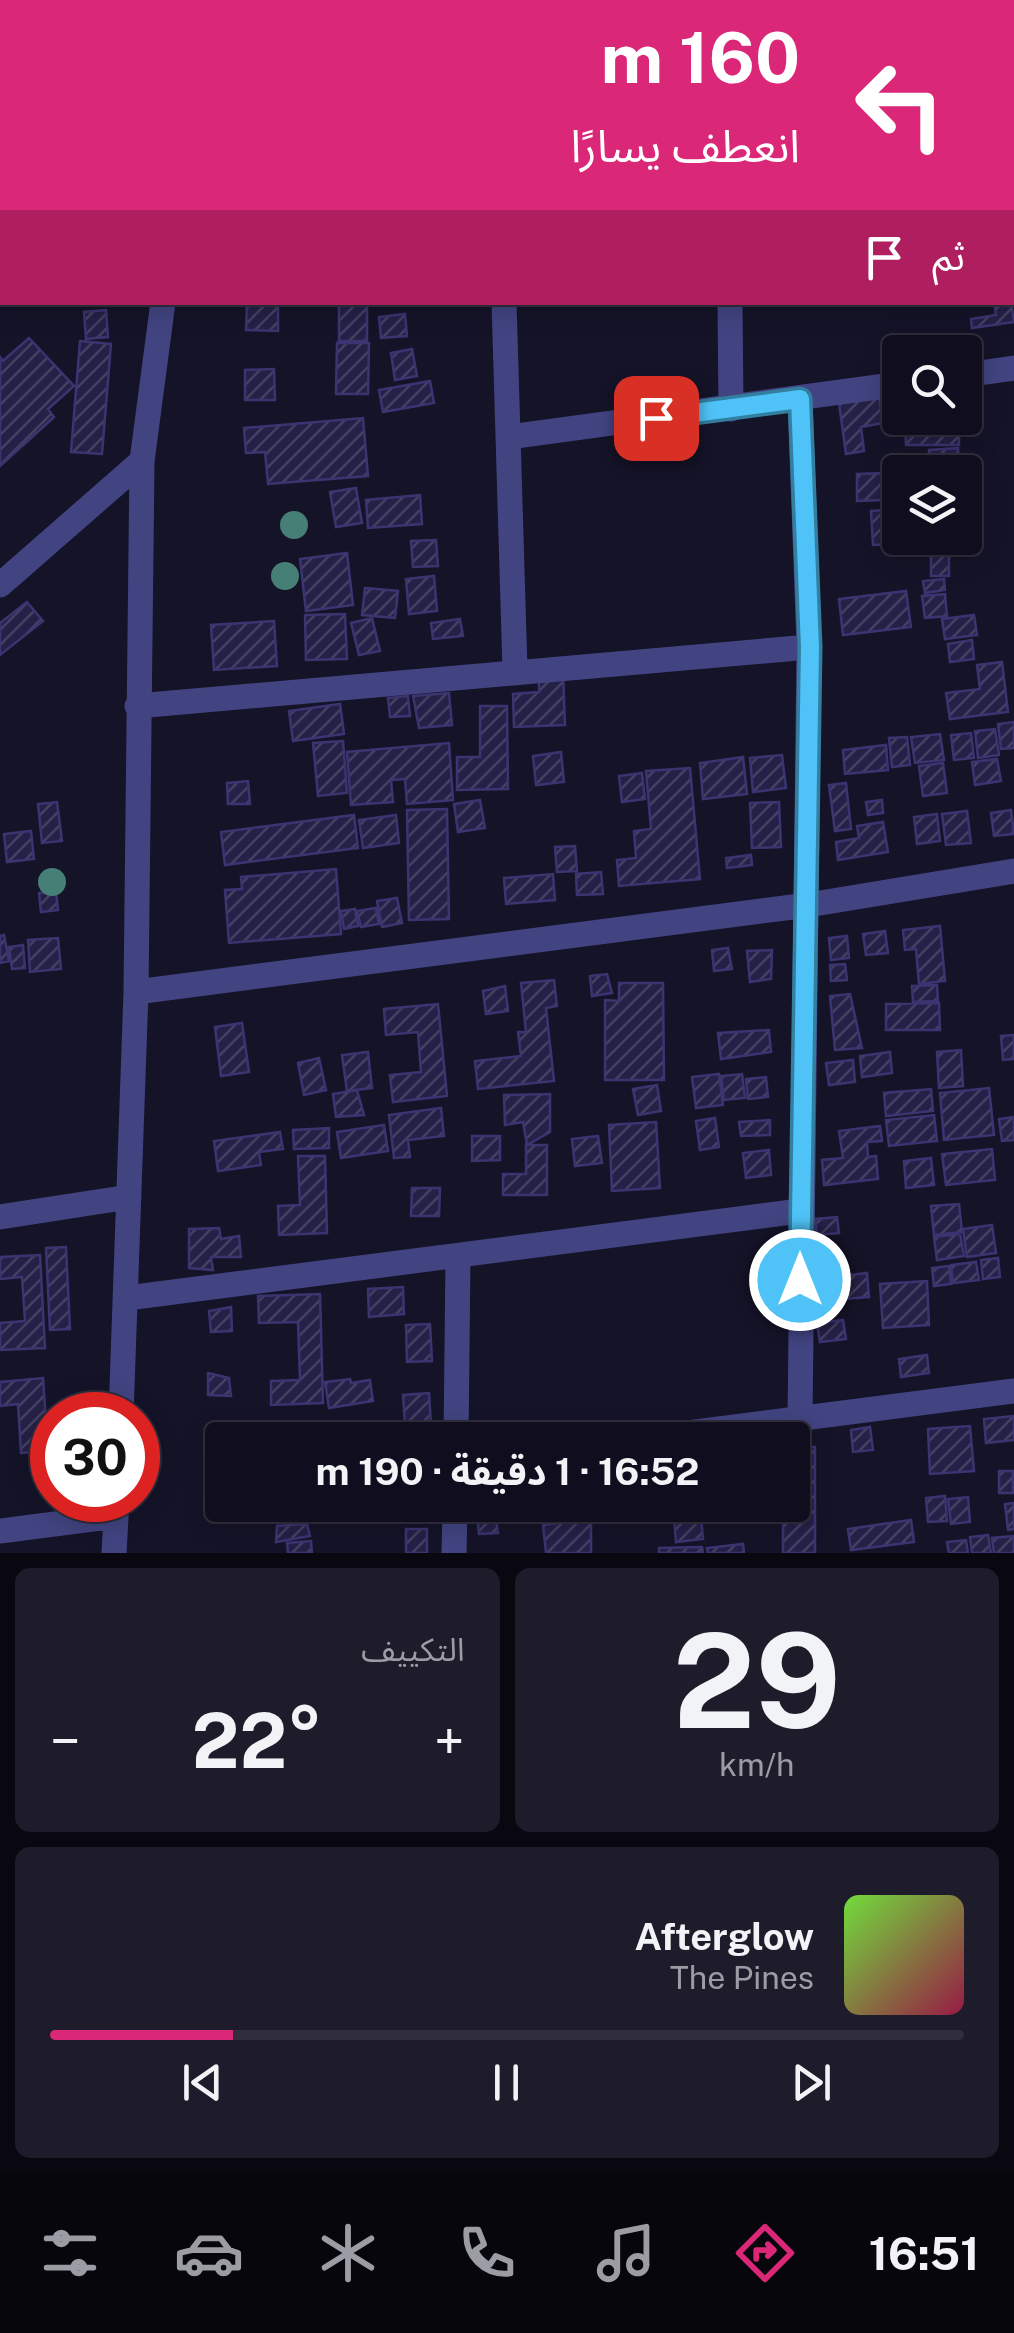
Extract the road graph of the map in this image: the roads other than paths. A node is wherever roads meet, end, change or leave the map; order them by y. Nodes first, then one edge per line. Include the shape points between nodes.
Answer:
1 (163, 305) edge
2 (504, 305) edge
3 (730, 305) edge
4 (1014, 368) edge
5 (982, 373) edge
6 (882, 387) edge
7 (800, 399) junction
8 (731, 410) junction
9 (508, 437) junction
10 (142, 461) junction
11 (0, 585) edge
12 (810, 647) junction
13 (515, 670) junction
14 (138, 706) junction
15 (1014, 871) edge
16 (808, 906) junction
17 (136, 992) junction
18 (129, 1196) junction
19 (800, 1211) junction
20 (0, 1217) edge
21 (458, 1257) junction
22 (127, 1298) junction
23 (1014, 1391) edge
24 (122, 1392) edge
25 (800, 1418) junction
26 (456, 1422) edge
27 (770, 1422) edge
28 (42, 1522) edge
29 (115, 1522) edge
30 (455, 1522) edge
31 (0, 1530) edge
32 (114, 1553) edge
33 (454, 1553) edge

1 - 10 street
2 - 9 street
3 - 8 street
4 - 5 street
6 - 7 street
7 - 8 street
7 - 12 street
8 - 9 street
9 - 13 street
10 - 11 street
10 - 14 street
12 - 13 street
12 - 16 street
13 - 14 street
14 - 17 street
15 - 16 street
16 - 17 street
16 - 19 street
17 - 18 street
18 - 20 street
18 - 22 street
19 - 21 street
19 - 25 street
21 - 22 street
21 - 26 street
22 - 24 street
23 - 25 street
25 - 27 street
28 - 31 street
29 - 32 street
30 - 33 street

